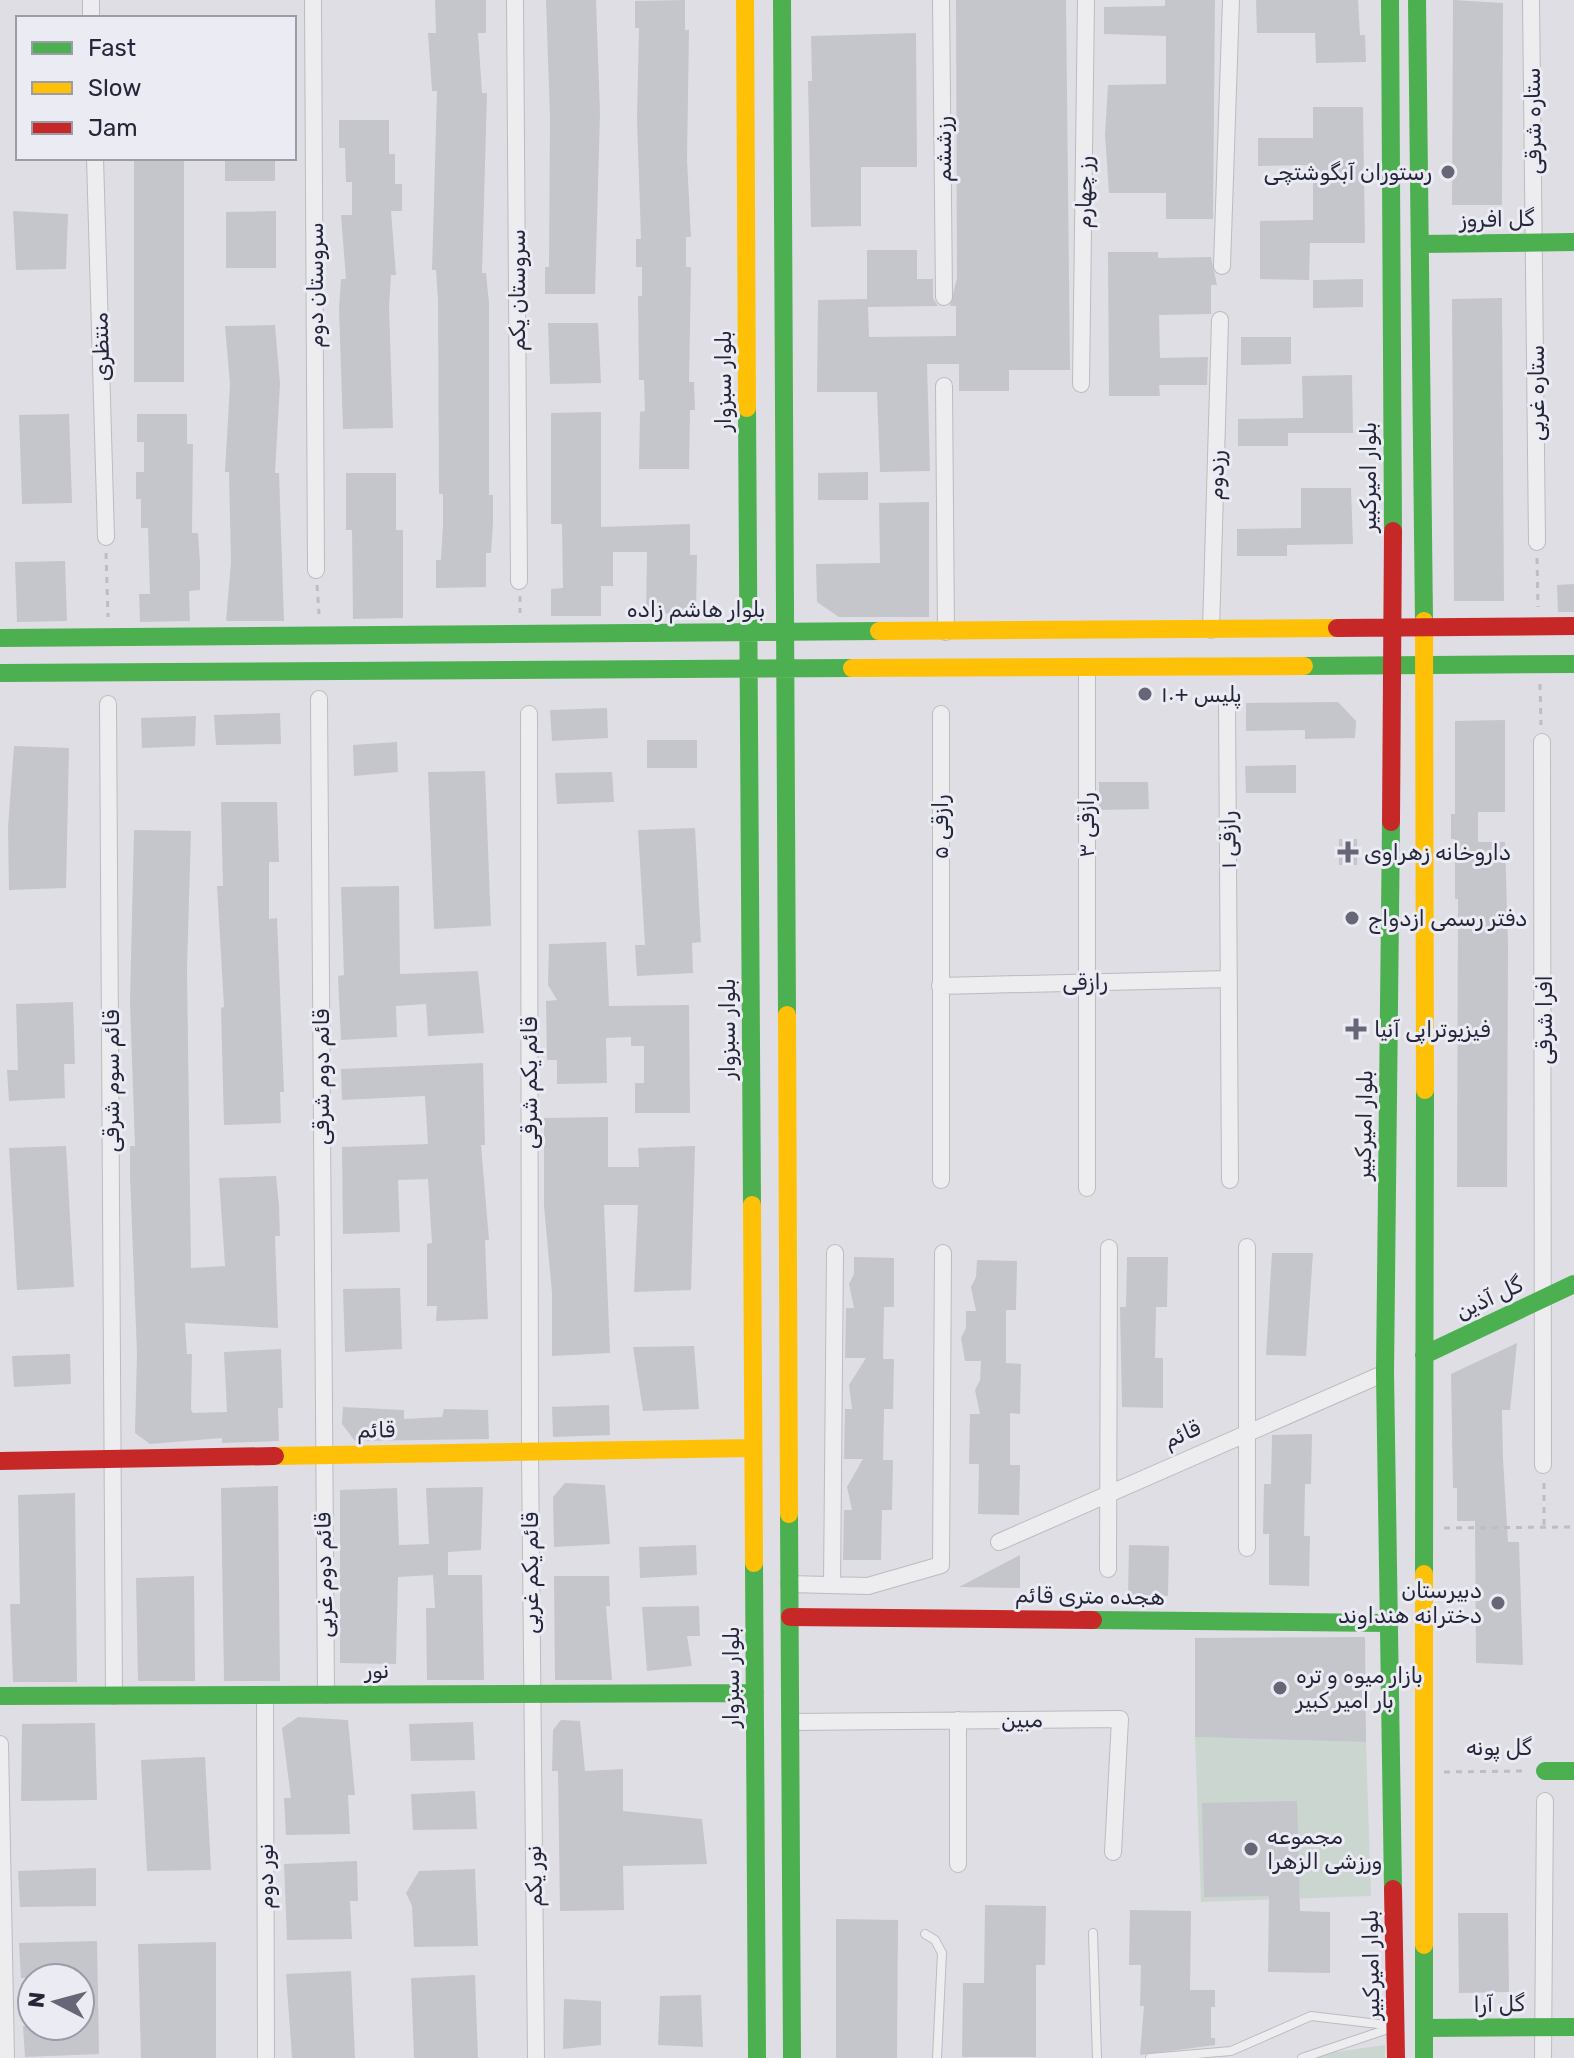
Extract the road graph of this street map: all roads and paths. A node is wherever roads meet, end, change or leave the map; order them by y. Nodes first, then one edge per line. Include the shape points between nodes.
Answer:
1 (313, 0) edge
2 (515, 0) edge
3 (745, 0) edge
4 (782, 0) edge
5 (941, 0) edge
6 (1086, 0) edge
7 (1231, 0) edge
8 (1390, 0) edge
9 (1417, 0) edge
10 (1531, 0) edge
11 (95, 160) edge
12 (1574, 242) edge
13 (1536, 243) junction
14 (1421, 244) junction
15 (1222, 266) dead end
16 (944, 297) dead end
17 (1220, 320) dead end
18 (1081, 384) dead end
19 (944, 386) dead end
20 (106, 537) joint
21 (1537, 542) joint
22 (316, 570) joint
23 (519, 581) joint
24 (1574, 626) edge
25 (1424, 627) junction
26 (1538, 627) junction
27 (1393, 629) junction
28 (1211, 630) junction
29 (946, 632) junction
30 (748, 633) junction
31 (785, 633) junction
32 (521, 635) junction
33 (320, 636) junction
34 (0, 638) edge
35 (109, 638) junction
36 (1574, 664) edge
37 (1540, 665) junction
38 (1425, 666) junction
39 (1393, 667) junction
40 (1087, 668) junction
41 (749, 670) junction
42 (785, 670) junction
43 (0, 673) edge
44 (319, 699) dead end
45 (1227, 701) dead end
46 (108, 704) dead end
47 (529, 714) dead end
48 (941, 714) dead end
49 (1542, 742) joint
50 (1229, 979) junction
51 (1085, 981) junction
52 (940, 986) junction
53 (941, 1180) dead end
54 (1230, 1180) dead end
55 (1087, 1188) dead end
56 (1247, 1247) dead end
57 (1109, 1248) dead end
58 (835, 1253) dead end
59 (943, 1253) dead end
60 (1574, 1284) edge
61 (1546, 1297) junction
62 (1424, 1355) junction
63 (1385, 1373) junction
64 (1247, 1431) junction
65 (753, 1448) junction
66 (530, 1452) junction
67 (323, 1455) junction
68 (114, 1459) junction
69 (0, 1461) edge
70 (1543, 1465) joint
71 (1109, 1492) junction
72 (1544, 1527) junction
73 (1574, 1527) edge
74 (1424, 1528) junction
75 (999, 1542) dead end
76 (1247, 1548) dead end
77 (1108, 1569) dead end
78 (789, 1584) junction
79 (832, 1585) junction
80 (790, 1617) junction
81 (1389, 1623) junction
82 (755, 1693) junction
83 (531, 1694) junction
84 (265, 1695) junction
85 (326, 1695) junction
86 (0, 1696) edge
87 (114, 1696) junction
88 (958, 1720) junction
89 (790, 1722) junction
90 (0, 1744) edge
91 (1545, 1771) joint
92 (1574, 1771) edge
93 (1424, 1772) junction
94 (1545, 1801) dead end
95 (1113, 1852) dead end
96 (958, 1864) dead end
97 (1093, 1933) dead end
98 (925, 1934) dead end
99 (1396, 2026) junction
100 (1543, 2027) junction
101 (1574, 2027) edge
102 (1424, 2028) junction
103 (6, 2058) edge
104 (266, 2058) edge
105 (536, 2058) edge
106 (757, 2058) edge
107 (792, 2058) edge
108 (937, 2058) edge
109 (1097, 2058) edge
110 (1150, 2058) edge
111 (1302, 2058) edge
112 (1396, 2058) edge
113 (1424, 2058) edge
114 (1543, 2058) edge

1 - 22 street, سروستان دوم
2 - 23 street, سروستان یکم
3 - 30 street, بلوار سبزوار
4 - 31 street
5 - 16 street, رزششم
6 - 18 street, رز چهارم
7 - 15 street
8 - 27 street, بلوار امیرکبیر
9 - 14 street
10 - 13 street, ستاره شرقی
11 - 20 street, منتظری
12 - 13 street, گل افروز
13 - 14 street, گل افروز
13 - 21 street, ستاره غربی
14 - 25 street
17 - 28 street, رزدوم
19 - 29 street
20 - 35 path
21 - 26 path
22 - 33 path
23 - 32 path
24 - 26 street, بلوار هاشم زاده
25 - 26 street, بلوار هاشم زاده
25 - 27 street, بلوار هاشم زاده
25 - 38 street
27 - 28 street, بلوار هاشم زاده
27 - 39 street, بلوار امیرکبیر
28 - 29 street, بلوار هاشم زاده
29 - 31 street, بلوار هاشم زاده
30 - 31 street, بلوار هاشم زاده
30 - 32 street, بلوار هاشم زاده
30 - 41 street, بلوار سبزوار
31 - 42 street
32 - 33 street, بلوار هاشم زاده
33 - 35 street, بلوار هاشم زاده
34 - 35 street, بلوار هاشم زاده
36 - 37 street
37 - 38 street
37 - 49 path
38 - 39 street
38 - 62 street
39 - 40 street
39 - 63 street, بلوار امیرکبیر
40 - 42 street
40 - 51 street, رازقی ۳
41 - 42 street
41 - 43 street
41 - 65 street, بلوار سبزوار
42 - 78 street
44 - 67 street, قائم دوم شرقی
45 - 50 street, رازقی ۱
46 - 68 street, قائم سوم شرقی
47 - 66 street, قائم یکم شرقی
48 - 52 street, رازقی ۵
49 - 61 street, افرا شرقی
50 - 51 street, رازقی
50 - 54 street, رازقی ۱
51 - 52 street, رازقی
51 - 55 street, رازقی ۳
52 - 53 street, رازقی ۵
56 - 64 street
57 - 71 street
58 - 79 street
59 - 79 street via 941,1565 868,1586
60 - 61 street, گل آذین
61 - 62 street, گل آذین
61 - 70 street, افرا شرقی
62 - 74 street
63 - 64 street, قائم
63 - 81 street, بلوار امیرکبیر
64 - 71 street, قائم
64 - 76 street
65 - 66 street, قائم
65 - 82 street, بلوار سبزوار
66 - 67 street, قائم
66 - 83 street, قائم یکم غربی
67 - 68 street, قائم
67 - 85 street, قائم دوم غربی
68 - 69 street, قائم
68 - 87 street, قائم سوم شرقی
70 - 72 path
71 - 75 street, قائم
71 - 77 street
72 - 73 path
72 - 74 path
74 - 93 street
78 - 79 street
78 - 80 street
80 - 81 street, هجده متری قائم
80 - 89 street
81 - 99 street, بلوار امیرکبیر
82 - 83 street, نور
82 - 106 street, بلوار سبزوار
83 - 85 street, نور
83 - 105 street, نور یکم
84 - 85 street, نور
84 - 87 street, نور
84 - 104 street, نور دوم
86 - 87 street, نور
88 - 89 street, مبین
88 - 95 street, مبین via 1120,1719
88 - 96 street
89 - 107 street
90 - 103 street
91 - 92 street, گل پونه
91 - 93 path, گل پونه
93 - 102 street
94 - 100 street
97 - 109 lane
98 - 108 lane via 942,1953
99 - 110 lane via 1311,2016 1231,2051
99 - 111 lane
99 - 112 street, بلوار امیرکبیر
100 - 101 street, گل آرا
100 - 102 street, گل آرا
100 - 114 street
102 - 113 street

